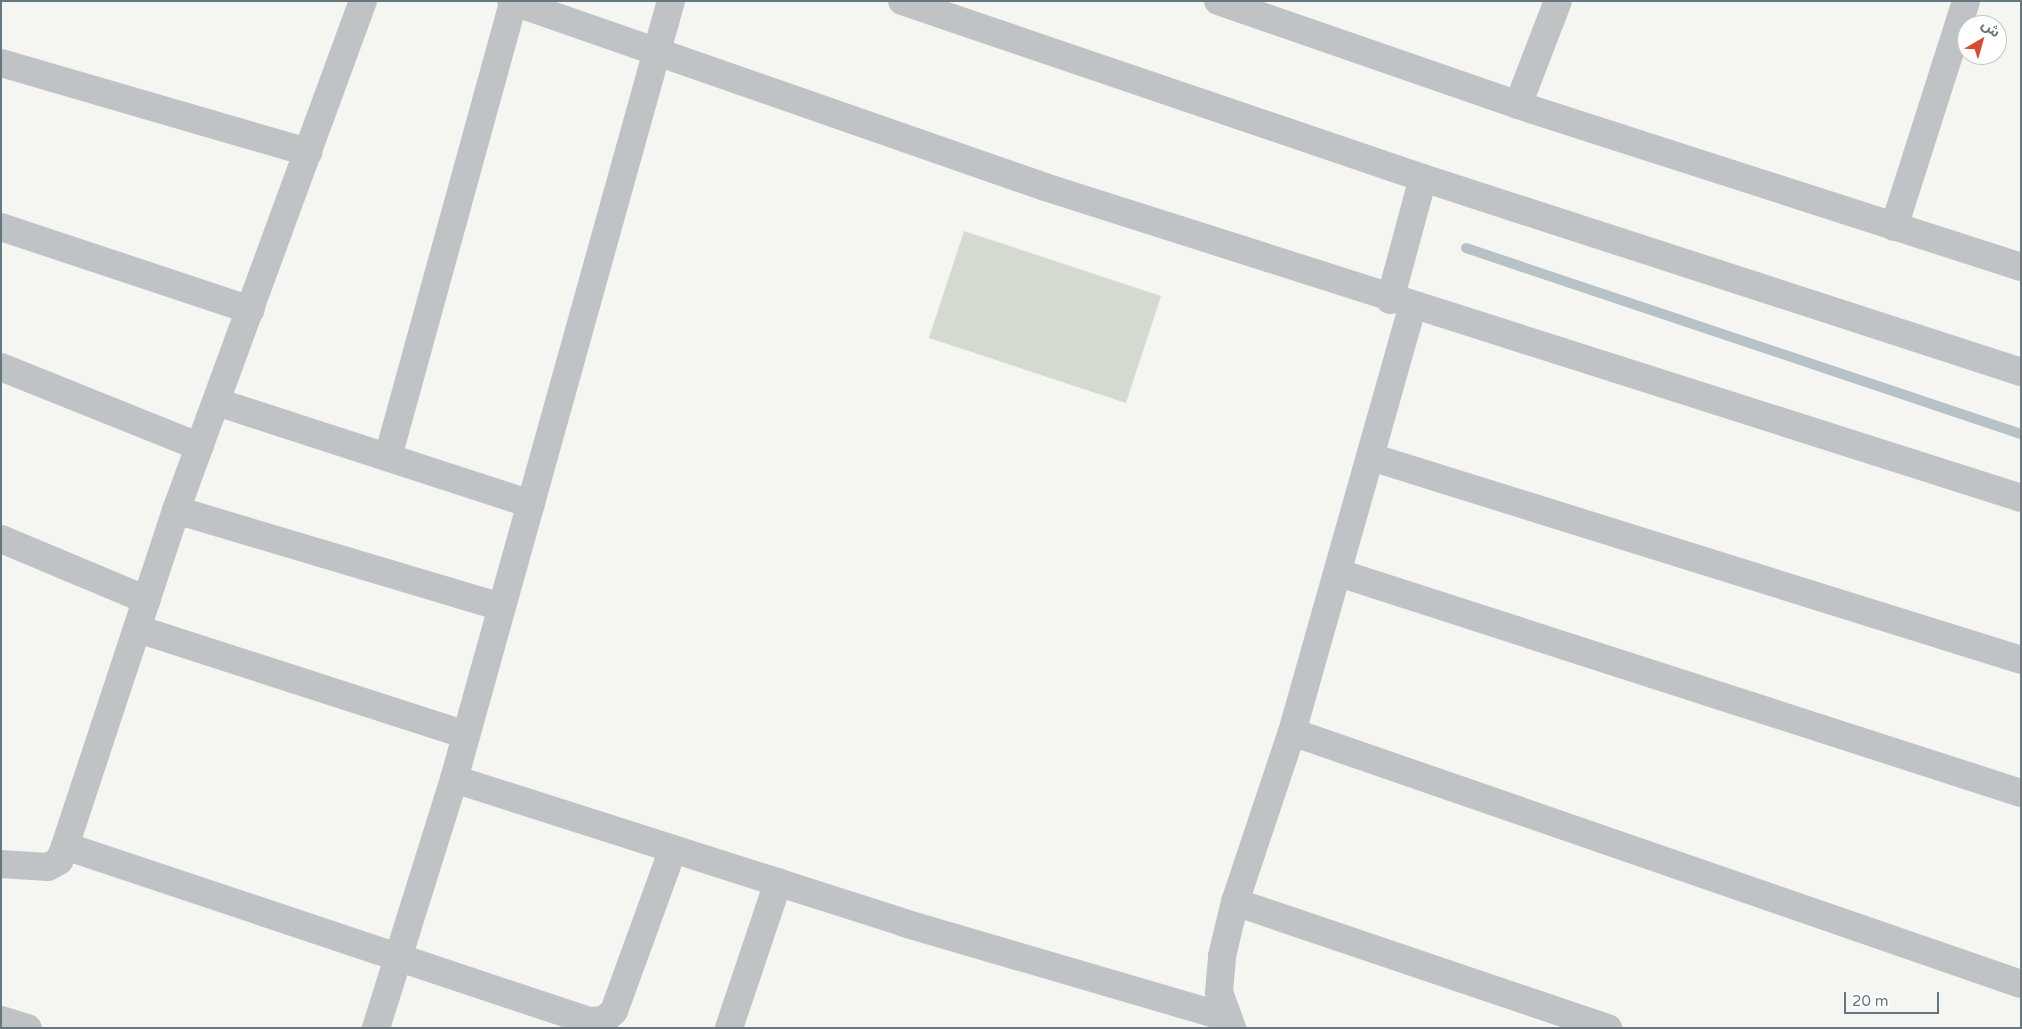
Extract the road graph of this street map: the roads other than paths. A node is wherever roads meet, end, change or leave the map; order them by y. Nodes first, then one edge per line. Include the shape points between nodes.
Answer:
1 (363, 1) edge
2 (902, 1) edge
3 (1218, 1) edge
4 (1558, 1) edge
5 (1966, 1) edge
6 (512, 2) edge
7 (668, 14) edge
8 (658, 53) junction
9 (1, 63) edge
10 (1518, 105) junction
11 (308, 152) junction
12 (1420, 190) junction
13 (1, 227) edge
14 (1894, 227) junction
15 (2021, 267) edge
16 (1399, 297) junction
17 (251, 310) junction
18 (1, 367) edge
19 (2021, 372) edge
20 (217, 402) junction
21 (200, 447) junction
22 (388, 457) junction
23 (1371, 458) junction
24 (2021, 498) edge
25 (531, 504) junction
26 (176, 510) junction
27 (1, 539) edge
28 (1338, 573) junction
29 (147, 600) junction
30 (501, 607) junction
31 (138, 628) junction
32 (2021, 660) edge
33 (1292, 732) junction
34 (466, 735) junction
35 (454, 779) junction
36 (2021, 794) edge
37 (65, 846) junction
38 (673, 849) junction
39 (1, 864) edge
40 (778, 882) junction
41 (1235, 902) junction
42 (398, 957) junction
43 (2021, 984) edge
44 (1, 1020) edge
45 (1230, 1023) edge
46 (28, 1028) edge
47 (376, 1028) edge
48 (729, 1028) edge
49 (1608, 1028) edge

1 - 11 street
2 - 12 street
3 - 10 street
4 - 10 street
5 - 14 street
6 - 8 street
6 - 22 street
7 - 8 street
8 - 16 street
8 - 25 street
9 - 11 street
10 - 14 street
11 - 17 street
12 - 16 street
12 - 19 street
13 - 17 street
14 - 15 street
16 - 23 street
16 - 24 street
17 - 20 street
18 - 21 street
20 - 21 street
20 - 22 street
21 - 26 street
22 - 25 street
23 - 28 street
23 - 32 street
25 - 30 street
26 - 29 street
26 - 30 street
27 - 29 street
28 - 33 street
28 - 36 street
29 - 31 street
30 - 34 street
31 - 34 street
31 - 37 street
33 - 41 street
33 - 43 street
34 - 35 street
35 - 38 street
35 - 42 street
37 - 39 street via 59,860 48,867
37 - 42 street
38 - 40 street
38 - 42 street via 625,986 614,1011 604,1020 589,1021
40 - 45 street
40 - 48 street
41 - 45 street via 1222,956 1219,992
41 - 49 street
42 - 47 street
44 - 46 street

